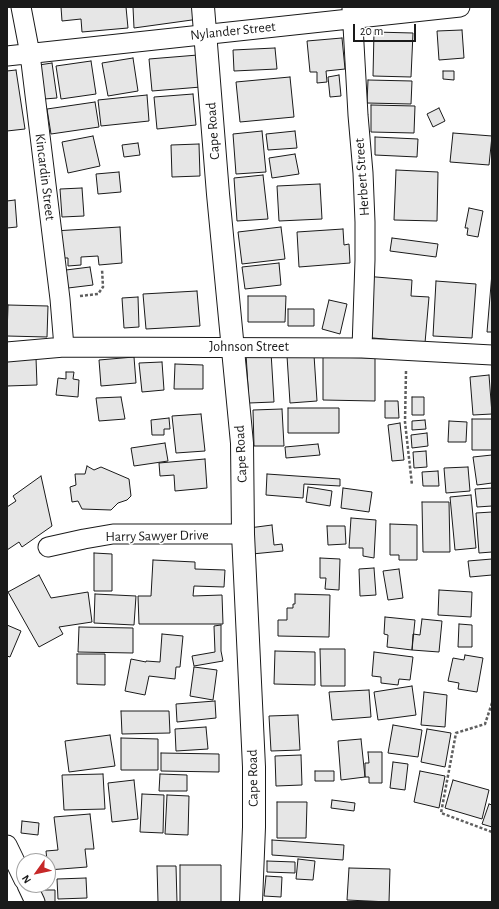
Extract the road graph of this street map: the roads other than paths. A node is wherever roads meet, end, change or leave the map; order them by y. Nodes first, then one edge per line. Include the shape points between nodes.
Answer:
1 (21, 7) edge
2 (203, 7) edge
3 (460, 7) edge
4 (352, 13) edge
5 (206, 34) junction
6 (30, 54) junction
7 (7, 56) edge
8 (64, 347) junction
9 (232, 347) junction
10 (362, 348) junction
11 (7, 352) edge
12 (492, 355) edge
13 (243, 534) junction
14 (48, 547) dead end
15 (7, 845) edge
16 (16, 864) edge
17 (251, 902) edge

1 - 6 street, Kincardin Street
2 - 5 street, Cape Road
3 - 4 street, Nylander Street
4 - 5 street, Nylander Street
4 - 10 street, Herbert Street via 365,222
5 - 6 street, Nylander Street
5 - 9 street, Cape Road
6 - 7 street, Nylander Street
6 - 8 street, Kincardin Street
8 - 9 street, Johnson Street
8 - 11 street, Johnson Street
9 - 10 street, Johnson Street
9 - 13 street, Cape Road via 242,443
10 - 12 street, Johnson Street
13 - 14 street, Harry Sawyer Drive via 113,534
13 - 17 street, Cape Road via 254,767
15 - 16 street

